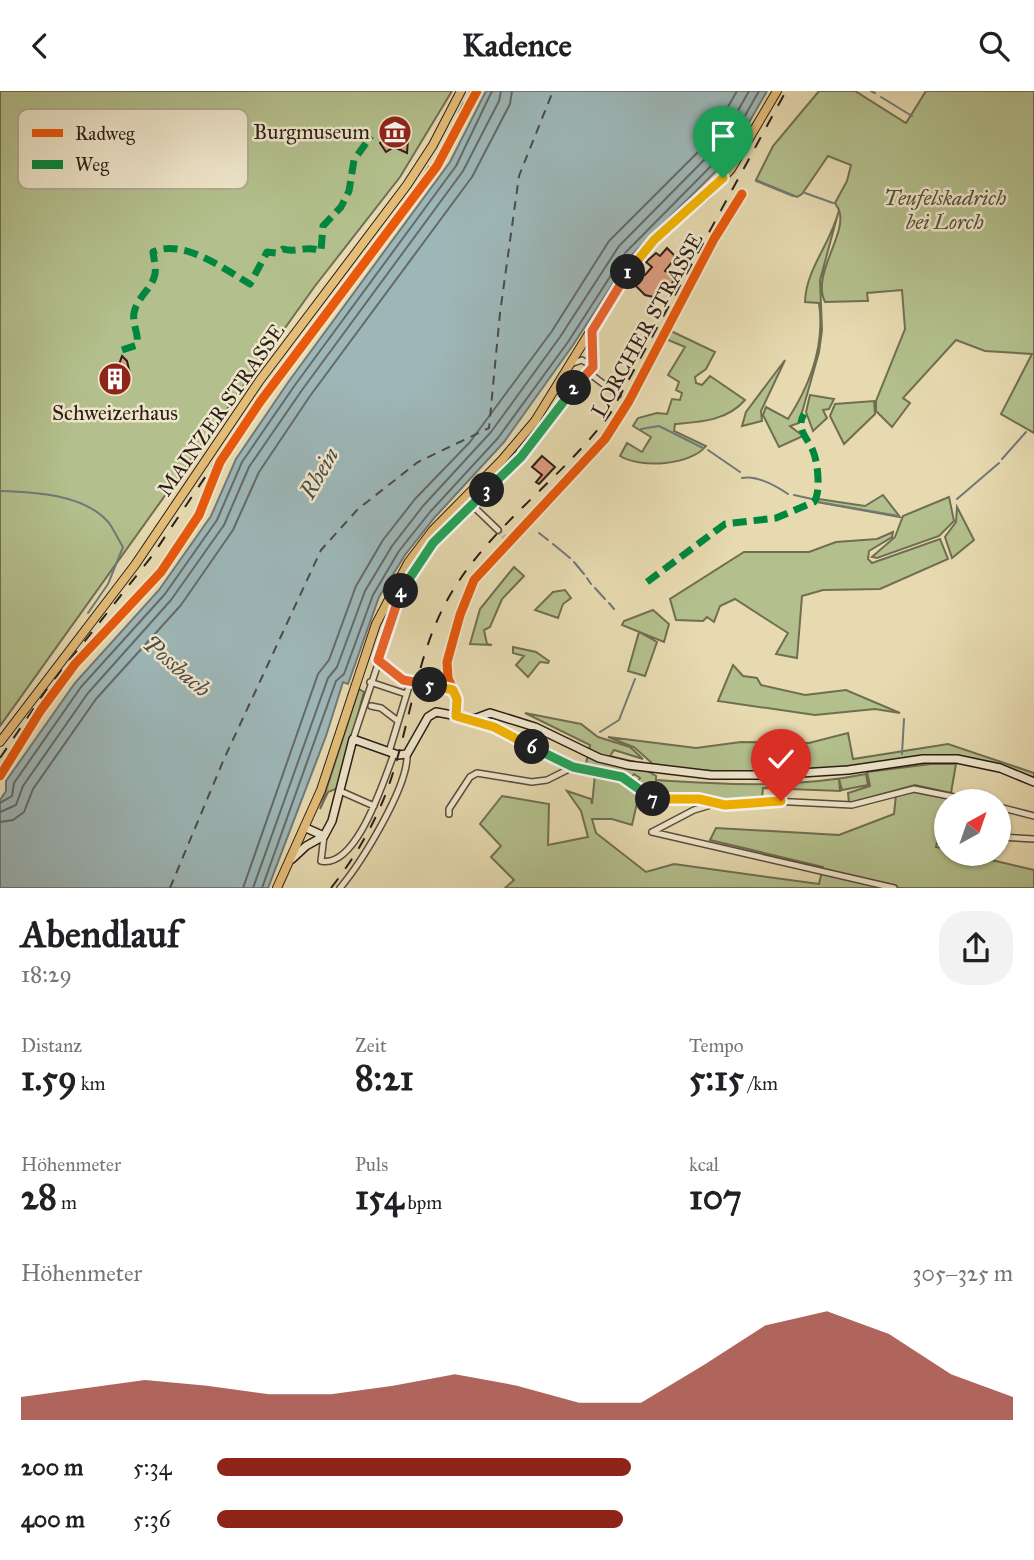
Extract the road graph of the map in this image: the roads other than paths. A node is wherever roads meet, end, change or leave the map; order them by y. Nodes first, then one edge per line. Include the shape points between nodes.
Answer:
1 (461, 91) edge
2 (777, 91) edge
3 (743, 194) dead end
4 (592, 331) junction
5 (582, 350) junction
6 (593, 357) junction
7 (573, 363) junction
8 (591, 370) junction
9 (618, 395) dead end
10 (472, 505) junction
11 (498, 530) tunnel mouth
12 (378, 660) junction
13 (370, 682) junction
14 (410, 683) junction
15 (453, 690) junction
16 (406, 694) junction
17 (366, 705) junction
18 (456, 716) junction
19 (474, 719) junction
20 (398, 721) junction
21 (353, 739) junction
22 (0, 741) edge
23 (391, 753) junction
24 (407, 754) junction
25 (573, 767) junction
26 (1034, 782) edge
27 (340, 791) junction
28 (934, 793) edge
29 (714, 804) junction
30 (374, 806) junction
31 (1012, 810) edge
32 (449, 814) dead end
33 (1034, 816) edge
34 (306, 828) junction
35 (324, 836) junction
36 (1012, 838) edge
37 (1034, 839) edge
38 (315, 840) junction
39 (292, 859) junction
40 (277, 888) edge
41 (340, 888) edge
42 (894, 888) edge

1 - 22 main road, MAINZER STRASSE via 407,185 260,380 135,565
2 - 4 main road via 736,163 644,252
3 - 15 street, LORCHER STRASSE via 627,400 588,459 506,539 474,580 447,662
4 - 5 main road
4 - 6 street
5 - 6 street
5 - 7 main road
6 - 8 street
7 - 8 street via 582,360
7 - 34 main road via 535,421 433,530 398,578 373,632
8 - 9 street
8 - 10 street via 521,457
10 - 11 street
10 - 12 street via 417,563 398,597
12 - 13 street
12 - 14 street
13 - 16 street
13 - 17 street
14 - 15 street
14 - 16 street
15 - 18 street, LORCHER STRASSE
16 - 20 street
17 - 20 street via 381,708
17 - 21 street
18 - 19 main road
18 - 24 main road via 430,715
19 - 25 street
19 - 26 main road via 486,713 530,725 599,758 628,765 710,775 848,770 957,759 1000,768
20 - 23 street
21 - 23 main road
21 - 27 main road
23 - 24 main road
23 - 30 street
24 - 41 street via 379,830
25 - 29 street via 622,777 651,799 699,799
25 - 32 street via 541,782 477,773 470,777
27 - 30 street
27 - 35 main road
28 - 29 street via 914,789 852,805
29 - 42 street via 652,832
30 - 35 street via 351,845 327,862 321,861
31 - 33 street
34 - 35 main road
34 - 38 main road
34 - 39 main road
35 - 38 main road
36 - 37 street
38 - 39 main road
39 - 40 main road

